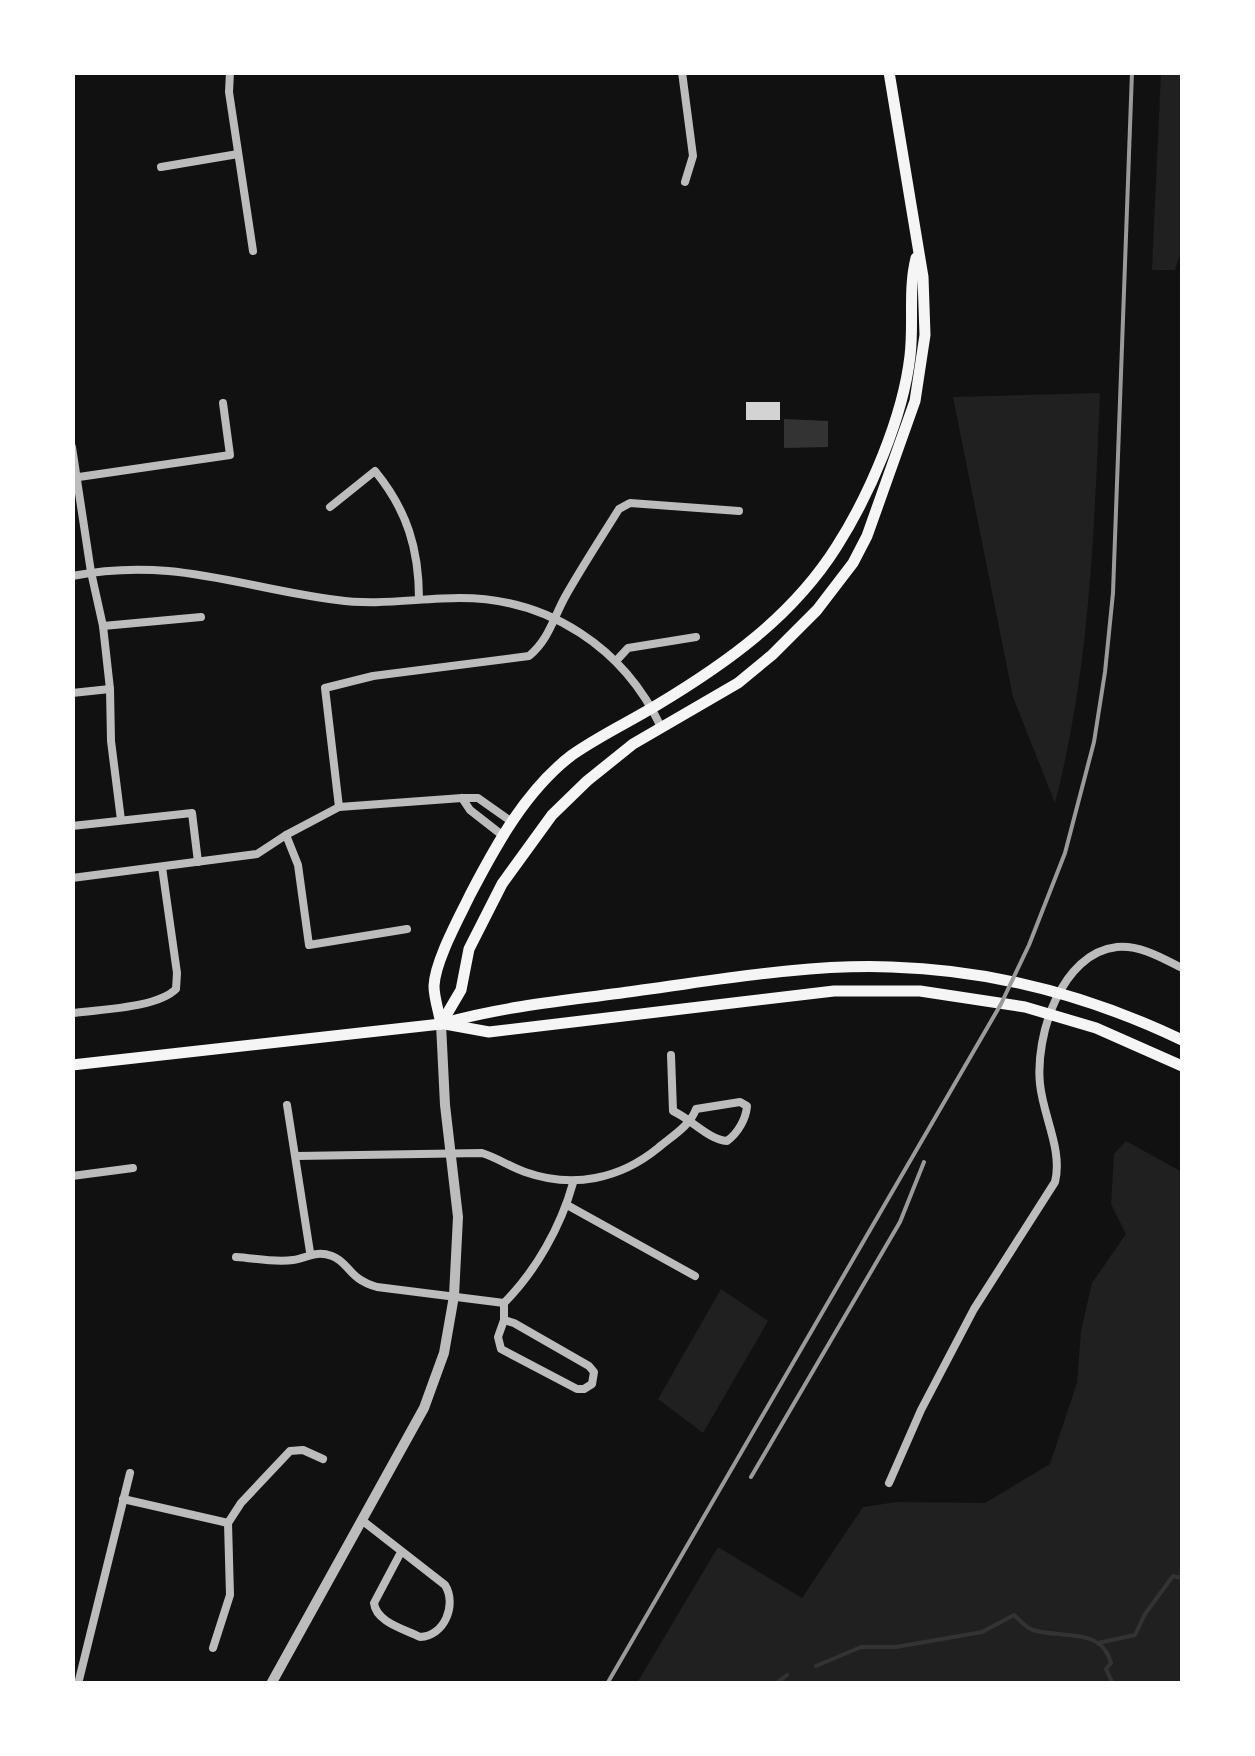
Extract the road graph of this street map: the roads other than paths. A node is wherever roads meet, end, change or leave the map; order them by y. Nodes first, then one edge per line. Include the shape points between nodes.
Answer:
1 (230, 72) edge
2 (682, 72) edge
3 (889, 72) edge
4 (238, 154) junction
5 (161, 166) dead end
6 (685, 182) dead end
7 (253, 251) dead end
8 (919, 335) junction
9 (224, 404) dead end
10 (72, 447) edge
11 (75, 478) edge
12 (330, 507) dead end
13 (739, 511) dead end
14 (91, 572) junction
15 (72, 576) edge
16 (419, 599) junction
17 (201, 617) dead end
18 (554, 618) junction
19 (103, 626) junction
20 (696, 637) dead end
21 (616, 660) junction
22 (110, 689) junction
23 (72, 693) edge
24 (652, 708) junction
25 (661, 727) junction
26 (462, 798) junction
27 (340, 807) junction
28 (121, 820) junction
29 (512, 822) junction
30 (72, 826) edge
31 (286, 835) junction
32 (502, 835) junction
33 (198, 862) junction
34 (162, 867) junction
35 (72, 878) edge
36 (407, 929) dead end
37 (1182, 968) edge
38 (74, 1013) edge
39 (441, 1024) junction
40 (1182, 1040) edge
41 (671, 1055) dead end
42 (72, 1066) edge
43 (1182, 1066) edge
44 (287, 1105) dead end
45 (692, 1120) junction
46 (450, 1154) junction
47 (297, 1156) junction
48 (133, 1168) dead end
49 (72, 1176) edge
50 (573, 1182) junction
51 (566, 1206) junction
52 (310, 1252) junction
53 (236, 1257) dead end
54 (694, 1276) dead end
55 (454, 1296) junction
56 (504, 1304) junction
57 (504, 1320) junction
58 (323, 1459) dead end
59 (130, 1473) dead end
60 (890, 1483) dead end
61 (123, 1499) junction
62 (363, 1521) junction
63 (228, 1523) junction
64 (401, 1552) junction
65 (213, 1648) dead end
66 (78, 1684) edge
67 (271, 1684) edge

1 - 4 street
2 - 6 street via 694,156
3 - 8 main road via 917,254 912,277
4 - 5 street
4 - 7 street
8 - 24 main road via 876,468 836,547 759,636
8 - 25 main road via 920,381 905,436 852,563 818,610 772,655
9 - 11 street via 230,455
10 - 11 street
11 - 14 street
12 - 16 street via 374,472 393,493 414,538
13 - 18 street via 630,503 619,510
14 - 15 street
14 - 16 street via 177,570 344,601
14 - 19 street
16 - 18 street via 489,600
17 - 19 street
18 - 21 street
18 - 27 street via 528,656 325,688
19 - 22 street
20 - 21 street via 628,648
21 - 24 street
22 - 23 street
22 - 28 street
24 - 25 street
24 - 29 main road via 569,757
25 - 39 main road via 586,781 526,847 469,949 461,990
26 - 27 street
26 - 29 street via 478,798
26 - 32 street
27 - 31 street
28 - 30 street
28 - 33 street via 192,812
29 - 32 main road
31 - 33 street via 257,854
31 - 36 street via 298,865 310,944
32 - 39 main road via 439,968 434,985
33 - 34 street
34 - 35 street
34 - 38 street via 176,989 155,1001
37 - 60 street via 1145,950 1113,947 1089,957 1067,982 1049,1020 1039,1066 1055,1182 974,1310
39 - 40 main road via 487,1012 800,971 889,966 1032,984 1106,1006
39 - 42 main road
39 - 43 main road via 488,1032 834,991 907,991 1025,1007 1096,1028
39 - 46 street
41 - 45 street via 674,1111
44 - 47 street
45 - 45 street via 728,1141 747,1106 696,1109
45 - 50 street via 626,1169
46 - 47 street
46 - 50 street via 482,1153 524,1172
46 - 55 street via 458,1217
47 - 52 street
48 - 49 street
50 - 51 street
51 - 54 street
51 - 56 street
52 - 53 street via 290,1261
52 - 55 street via 338,1258 360,1282
55 - 56 street
55 - 62 street via 434,1385
56 - 57 street
57 - 57 street via 502,1349 577,1389 592,1384 589,1366
58 - 63 street via 290,1451
59 - 61 street
61 - 63 street
61 - 66 street
62 - 64 street
62 - 67 street
63 - 65 street via 230,1595
64 - 64 street via 374,1609 428,1638 437,1633 451,1594

